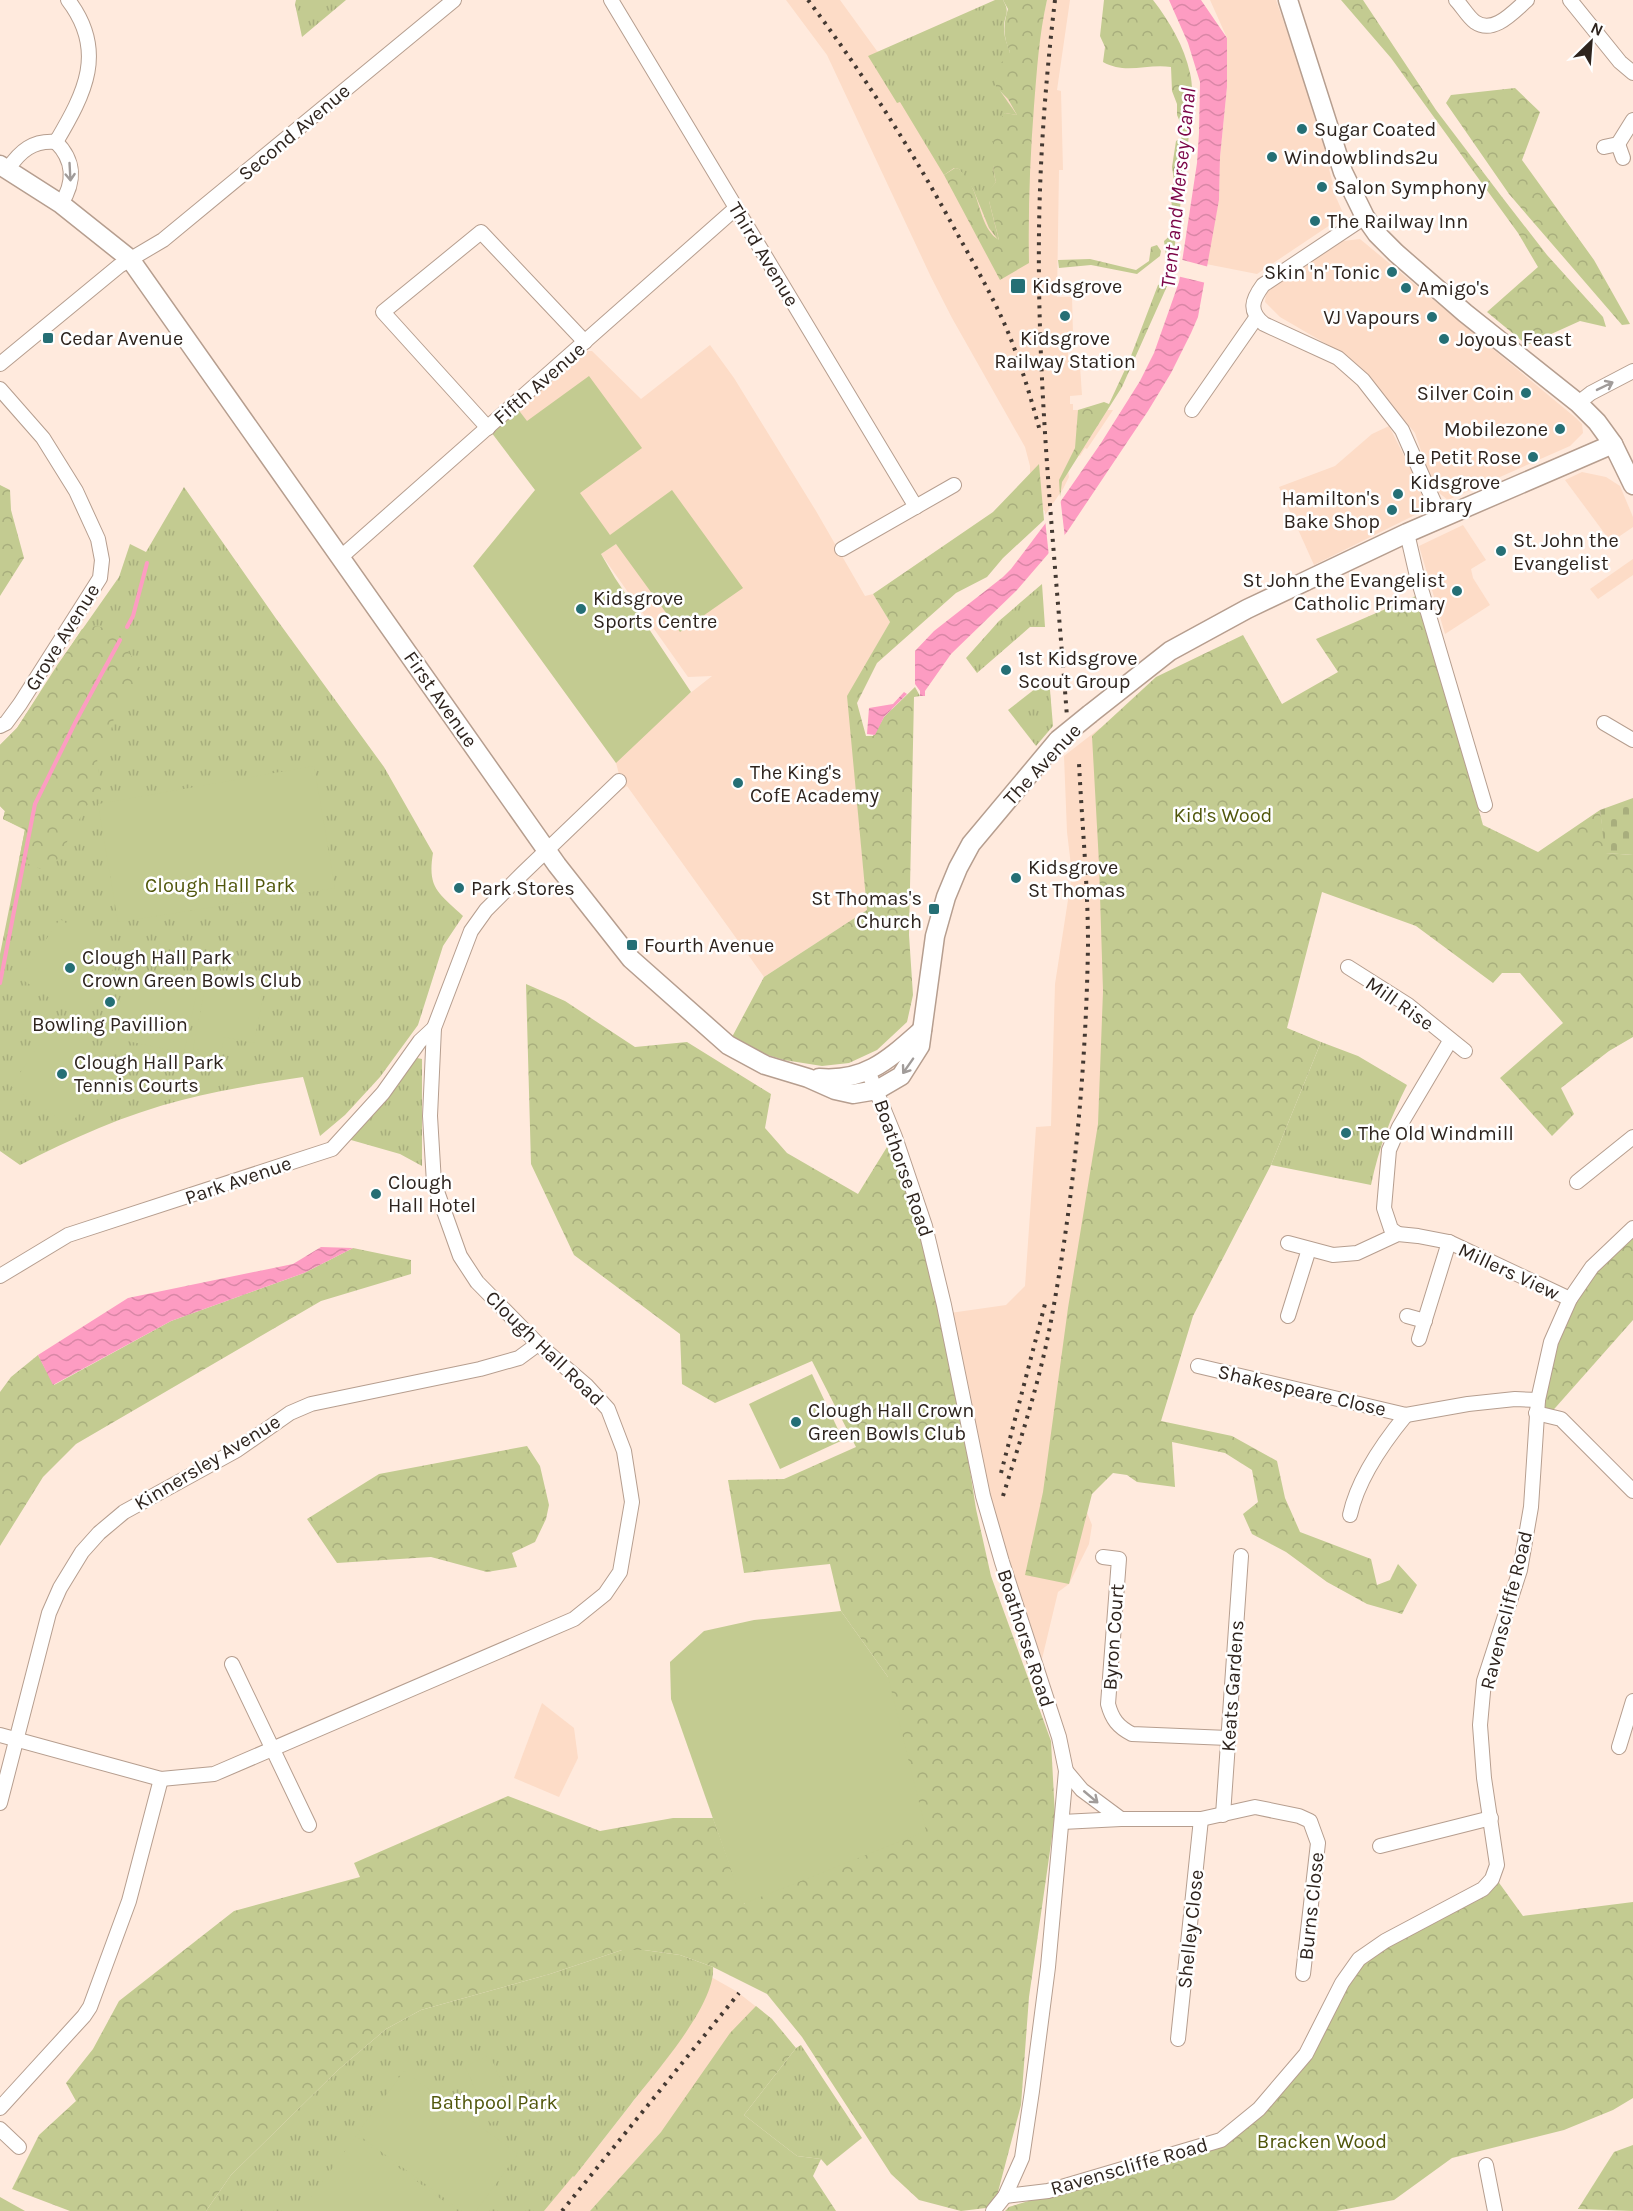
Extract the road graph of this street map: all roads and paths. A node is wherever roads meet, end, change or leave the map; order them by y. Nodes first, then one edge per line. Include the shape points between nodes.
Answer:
1 (68, 0) edge
2 (454, 0) edge
3 (611, 0) edge
4 (1288, 0) edge
5 (1456, 0) edge
6 (1527, 0) edge
7 (1570, 0) edge
8 (1633, 73) edge
9 (1633, 120) edge
10 (56, 142) junction
11 (1618, 144) junction
12 (1604, 147) dead end
13 (1623, 158) dead end
14 (4, 167) edge
15 (61, 204) junction
16 (736, 208) junction
17 (1365, 216) junction
18 (130, 259) junction
19 (1256, 318) junction
20 (585, 342) junction
21 (0, 364) edge
22 (1633, 371) edge
23 (0, 389) edge
24 (1578, 403) junction
25 (1192, 410) dead end
26 (488, 428) junction
27 (1613, 444) junction
28 (954, 485) dead end
29 (1633, 485) edge
30 (916, 507) junction
31 (1442, 518) junction
32 (1407, 534) junction
33 (842, 549) dead end
34 (341, 557) junction
35 (1604, 723) dead end
36 (0, 726) edge
37 (1633, 740) edge
38 (619, 782) dead end
39 (1485, 805) dead end
40 (547, 850) junction
41 (1348, 968) dead end
42 (434, 1028) junction
43 (922, 1030) junction
44 (1450, 1041) junction
45 (1465, 1051) dead end
46 (868, 1071) junction
47 (808, 1078) junction
48 (877, 1090) junction
49 (1632, 1139) edge
50 (1577, 1182) dead end
51 (1633, 1228) edge
52 (1398, 1234) junction
53 (1449, 1242) junction
54 (1288, 1243) dead end
55 (1309, 1249) junction
56 (0, 1276) edge
57 (1570, 1299) junction
58 (1288, 1316) dead end
59 (1407, 1316) dead end
60 (1425, 1321) junction
61 (1419, 1339) dead end
62 (538, 1344) junction
63 (1198, 1366) dead end
64 (1537, 1407) junction
65 (1406, 1415) junction
66 (1633, 1491) edge
67 (1348, 1506) dead end
68 (1241, 1556) dead end
69 (1103, 1557) dead end
70 (232, 1664) dead end
71 (1633, 1701) edge
72 (0, 1735) edge
73 (1228, 1738) junction
74 (16, 1740) junction
75 (1619, 1748) dead end
76 (272, 1750) junction
77 (1066, 1771) junction
78 (161, 1779) junction
79 (0, 1803) edge
80 (1223, 1815) junction
81 (1491, 1818) junction
82 (1121, 1819) junction
83 (1201, 1819) junction
84 (1062, 1822) junction
85 (309, 1825) dead end
86 (1380, 1846) dead end
87 (1303, 1974) dead end
88 (1178, 2039) dead end
89 (0, 2108) edge
90 (0, 2128) edge
91 (19, 2147) dead end
92 (1486, 2165) dead end
93 (1005, 2196) junction
94 (993, 2211) edge
95 (1495, 2211) edge

1 - 10 street via 88,37 90,56 77,106
2 - 18 street, Second Avenue via 163,240
3 - 16 street, Third Avenue
4 - 17 main road via 1343,172
5 - 6 street via 1474,22 1485,26 1494,25
7 - 8 street
9 - 11 street
10 - 14 street via 31,145
10 -> 15 street via 70,163 70,184
11 - 12 street
11 - 13 street
14 - 15 main road
15 - 18 main road
16 - 20 street, Fifth Avenue
16 - 30 street, Third Avenue
17 - 19 street via 1263,285 1255,296
17 - 24 main road via 1396,253
18 - 21 street, Second Avenue
18 - 34 main road, First Avenue
19 - 25 street
19 - 31 street via 1338,358 1363,380 1402,430
20 - 26 street, Fifth Avenue
20 - 26 street via 481,232 383,312
24 -> 22 street
23 - 36 street, Grove Avenue via 61,464 98,539 102,560 100,579 20,704
24 - 27 main road
26 - 34 street, Fifth Avenue
27 - 29 main road
27 - 31 main road, The Avenue
28 - 30 street
30 - 33 street
31 - 32 main road, The Avenue
32 - 39 street
32 - 43 main road, The Avenue, bridge via 1248,609 1170,651 1058,740 971,844 958,868 935,936
34 - 40 main road, First Avenue
35 - 37 street
38 - 40 street
40 - 42 street, Clough Hall Road via 486,910 471,931
40 - 47 main road, First Avenue via 631,959 728,1046 765,1065
41 - 44 street, Mill Rise via 1408,1005
42 - 56 street, Park Avenue via 332,1149 68,1235
42 - 62 street, Clough Hall Road via 430,1116 437,1194 460,1256 477,1282
43 - 46 main road
43 -> 48 main road, The Avenue via 920,1046 901,1076
44 - 45 street, Mill Rise
44 - 52 street, Mill Rise via 1389,1150 1384,1208 1391,1228
46 - 47 main road, First Avenue via 839,1080
46 - 48 street, Boathorse Road
47 - 48 main road, First Avenue via 853,1094
48 - 77 street, Boathorse Road via 925,1226 983,1496 1059,1737
49 - 50 street
51 - 57 street, Ravenscliffe Road via 1592,1267
52 - 53 street, Millers View
52 - 55 street via 1357,1253 1333,1255
53 - 57 street, Millers View
53 - 60 street, Millers View
54 - 55 street
55 - 58 street via 1287,1298
57 - 64 street, Ravenscliffe Road via 1551,1342
59 - 60 street
60 - 61 street, Millers View
62 - 74 street, Kinnersley Avenue via 519,1358 480,1369 311,1404 124,1512 82,1551 60,1588 49,1613
62 - 76 street, Clough Hall Road via 608,1409 624,1451 632,1502 620,1572 612,1586 574,1619
63 - 65 street, Shakespeare Close
64 - 65 street, Shakespeare Close via 1515,1400
64 - 66 street, Shakespeare Close via 1561,1419
64 - 81 street, Ravenscliffe Road via 1531,1508 1520,1570 1485,1681 1480,1725
65 - 67 street, Shakespeare Close via 1390,1434
68 - 73 street, Keats Gardens
69 - 73 street, Byron Court via 1119,1558 1108,1704 1112,1717 1121,1729 1132,1734
70 - 76 street
71 - 75 street
72 - 74 street, Clough Hall Road
73 - 80 street, Keats Gardens
74 - 78 street, Clough Hall Road
74 - 79 street, Kinnersley Avenue
76 - 78 street, Clough Hall Road via 214,1774
76 - 85 street
77 -> 82 street via 1082,1790
77 - 84 street, Boathorse Road
78 - 89 street via 129,1901 90,2007
80 - 83 street
80 - 87 street, Burns Close via 1255,1807 1310,1821 1318,1843
81 - 86 street
81 - 93 street, Ravenscliffe Road via 1497,1865 1492,1879 1483,1889 1359,1959 1342,1983 1306,2054 1259,2109 1221,2140 1048,2191
82 - 83 street
82 - 84 street
83 - 88 street, Shelley Close
84 - 93 street, Boathorse Road via 1031,2102 1022,2158
90 - 91 street
92 - 95 street
93 - 94 street, Boathorse Road

